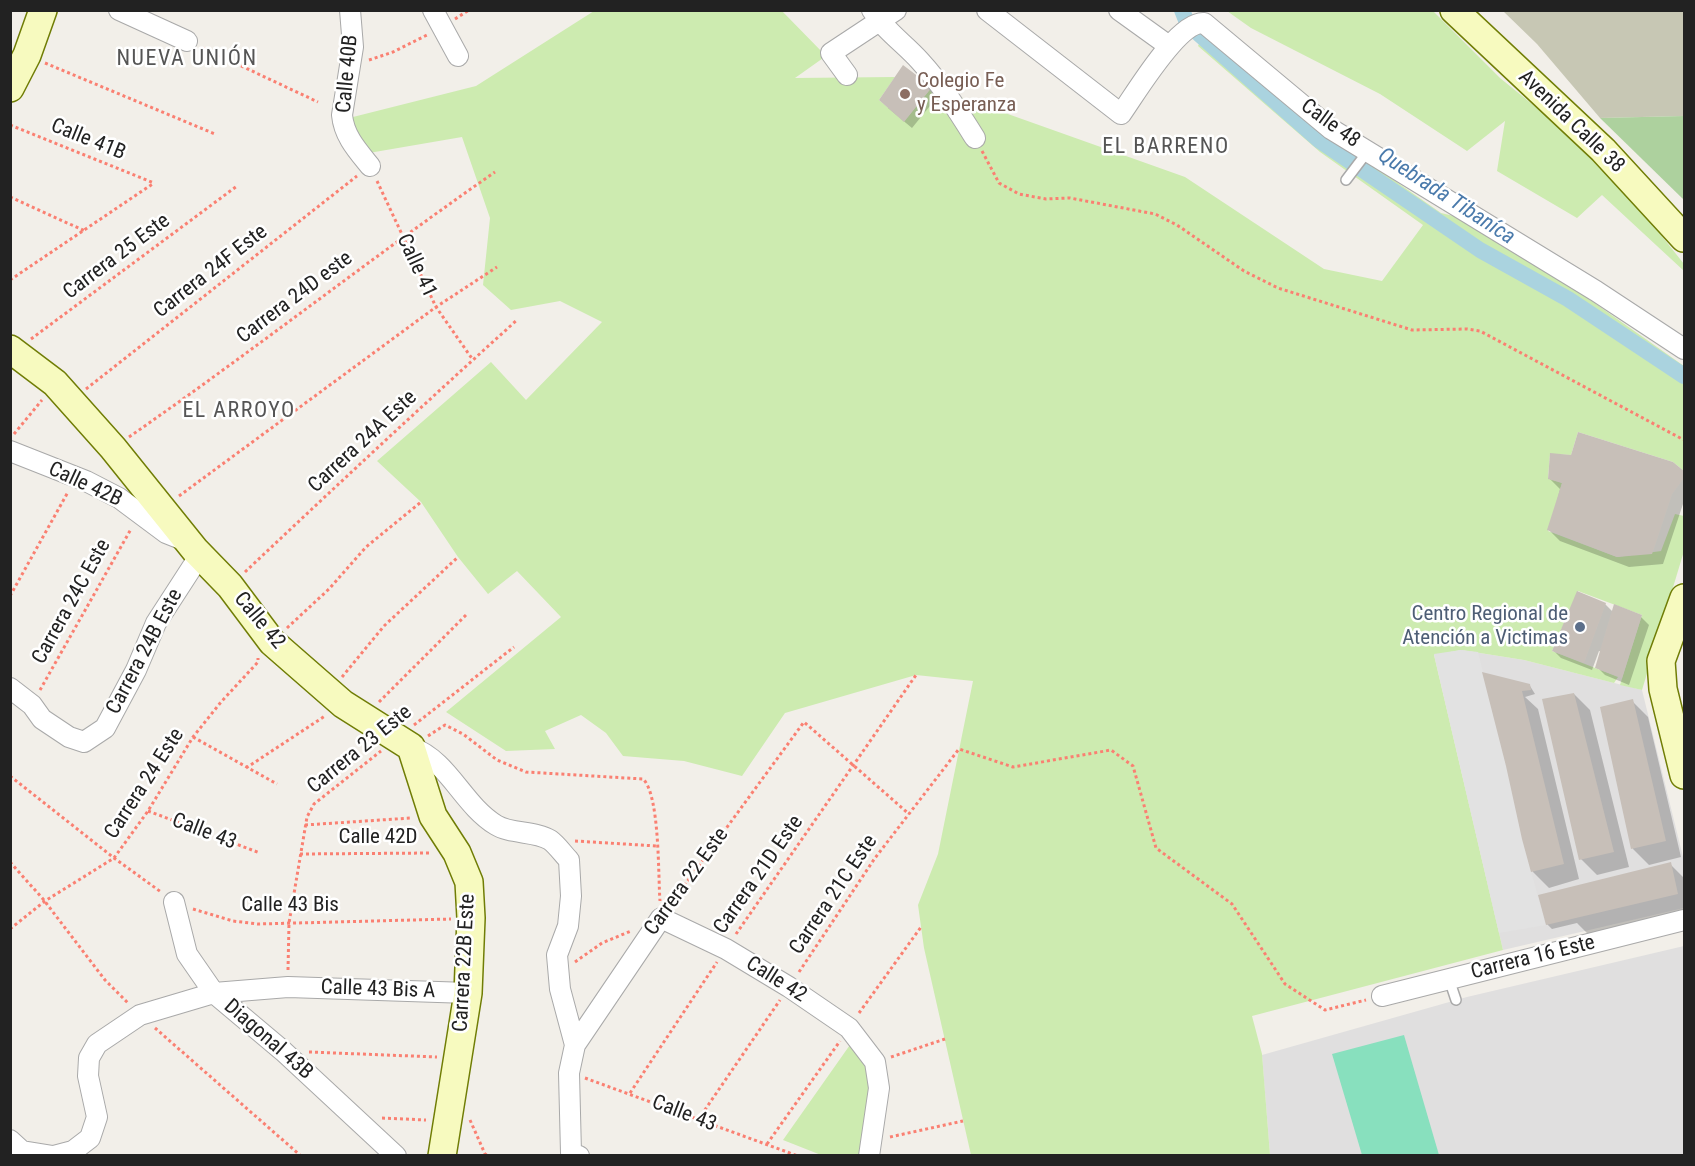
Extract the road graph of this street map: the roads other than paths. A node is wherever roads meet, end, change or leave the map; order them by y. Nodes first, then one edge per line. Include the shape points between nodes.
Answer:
1 (43, 10) edge
2 (119, 10) edge
3 (350, 10) edge
4 (896, 10) edge
5 (987, 10) edge
6 (1119, 10) edge
7 (1454, 10) edge
8 (875, 16) edge
9 (438, 19) edge
10 (187, 41) road end
11 (1169, 46) junction
12 (458, 56) dead end
13 (847, 75) dead end
14 (10, 88) edge
15 (975, 138) road end
16 (1368, 151) junction
17 (370, 166) road end
18 (1346, 180) dead end
19 (1684, 238) edge
20 (1684, 349) edge
21 (13, 350) edge
22 (10, 451) edge
23 (151, 511) junction
24 (194, 548) junction
25 (1684, 598) edge
26 (1673, 661) edge
27 (10, 688) edge
28 (403, 742) junction
29 (1684, 775) edge
30 (174, 902) road end
31 (661, 918) joint
32 (1684, 920) edge
33 (1449, 980) junction
34 (214, 993) junction
35 (468, 993) junction
36 (1383, 996) road end
37 (1456, 1000) dead end
38 (574, 1045) junction
39 (10, 1140) edge
40 (870, 1148) edge
41 (390, 1154) edge
42 (575, 1154) edge
43 (54, 1155) edge
44 (442, 1155) edge

1 - 14 street
2 - 10 street
3 - 17 street, Calle 40B via 353,47 343,126
4 - 8 street
5 - 11 street via 1120,114
6 - 11 street
7 - 19 street, Avenida Calle 38 via 1603,150
8 - 13 street via 831,53
8 - 15 street via 920,60
9 - 12 street
11 - 16 street, Calle 48 via 1191,26 1209,26 1332,129
16 - 18 lane
16 - 20 street, Calle 48
21 - 23 street, Calle 42 via 63,392 113,448
22 - 23 street, Calle 42B
23 - 24 street, Calle 42
24 - 27 street, Carrera 24B Este via 105,728 84,742 69,736 42,719 32,705
24 - 28 street, Calle 42 via 230,586 264,631 346,704
25 - 26 street
26 - 29 street via 1663,688
28 - 35 street, Carrera 22B Este via 433,816 458,853 469,882
28 - 38 street, Calle 42 via 426,753 473,806 497,826 549,839 569,860 568,926 556,955
30 - 34 street, Diagonal 43B via 187,954
31 - 38 street, Carrera 22 Este
31 - 40 street, Calle 42 via 726,950 849,1028 875,1062 879,1088
32 - 33 street, Carrera 16 Este via 1536,954
33 - 36 street, Carrera 16 Este
33 - 37 lane
34 - 35 street, Calle 43 Bis A via 288,987
34 - 41 street, Diagonal 43B via 283,1051
34 - 43 street, Calle 43 Bis A via 140,1015 97,1044 89,1058 88,1076 97,1117 90,1138 73,1151
35 - 44 street, Carrera 22B Este
38 - 42 street via 569,1073
39 - 43 street via 22,1151

